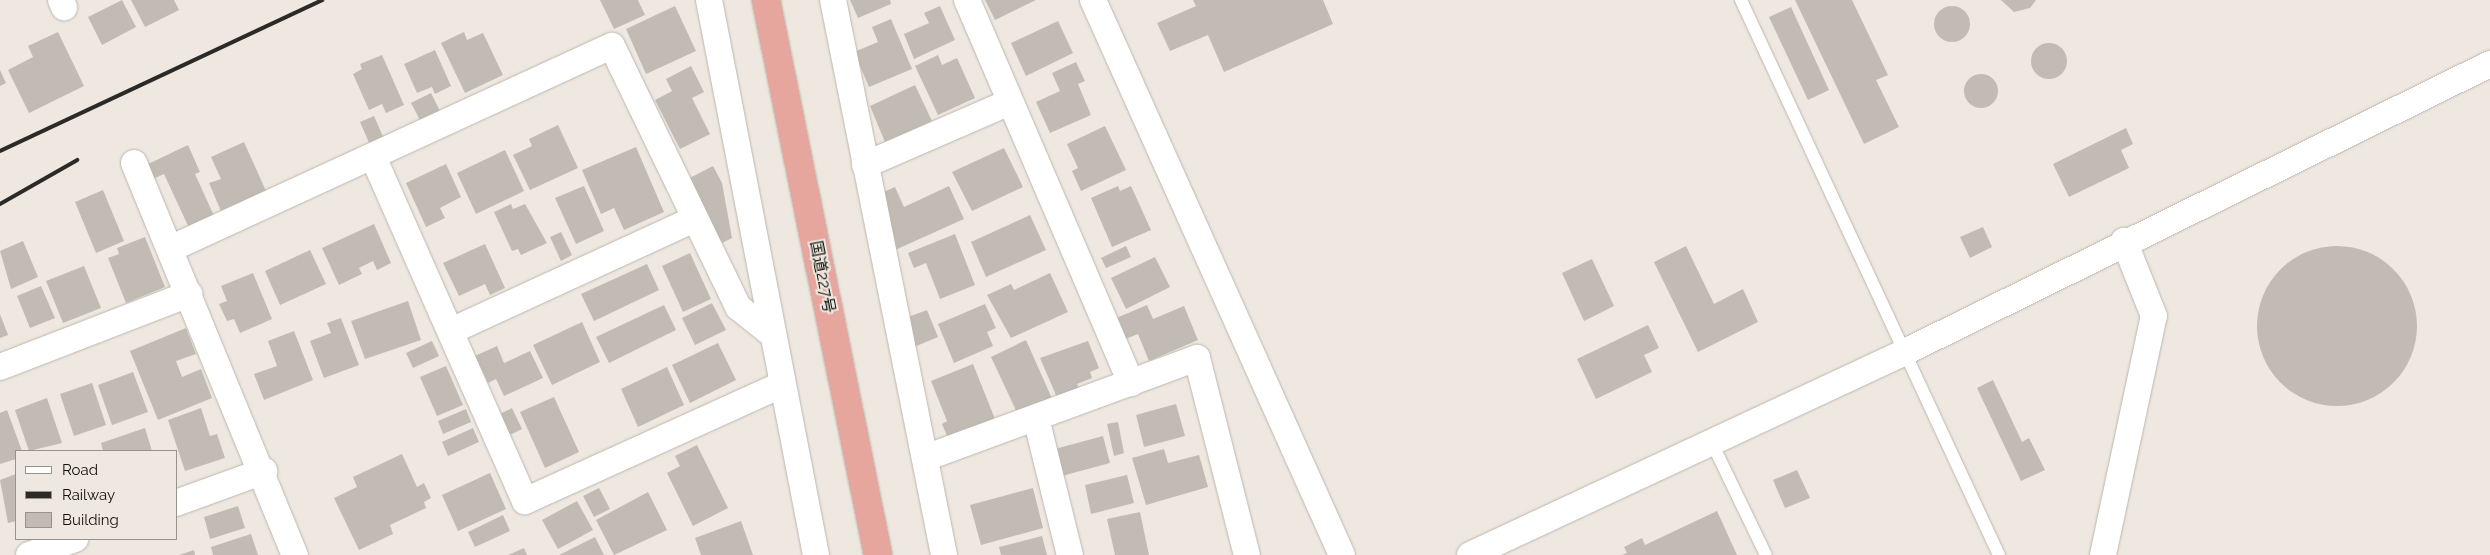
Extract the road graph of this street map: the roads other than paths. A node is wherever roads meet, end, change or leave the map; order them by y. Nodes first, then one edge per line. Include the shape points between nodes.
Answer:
1 (709, 0) edge
2 (766, 0) edge
3 (833, 0) edge
4 (967, 0) edge
5 (1092, 0) edge
6 (1741, 0) edge
7 (2490, 64) edge
8 (1010, 102) junction
9 (374, 159) junction
10 (134, 163) dead end
11 (865, 164) junction
12 (694, 218) junction
13 (2124, 241) junction
14 (170, 250) junction
15 (189, 294) junction
16 (451, 331) junction
17 (772, 334) junction
18 (1907, 351) junction
19 (0, 367) edge
20 (1131, 383) junction
21 (781, 386) junction
22 (1036, 418) junction
23 (1712, 443) junction
24 (925, 458) junction
25 (264, 472) junction
26 (178, 502) edge
27 (72, 540) edge
28 (1508, 548) edge
29 (29, 555) edge
30 (295, 555) edge
31 (816, 555) edge
32 (878, 555) edge
33 (944, 555) edge
34 (1070, 555) edge
35 (1246, 555) edge
36 (1342, 555) edge
37 (1470, 555) edge
38 (1766, 555) edge
39 (1998, 555) edge
40 (2103, 555) edge

1 - 17 street
2 - 32 highway, 国道227号
3 - 11 street
4 - 8 street
5 - 36 street
6 - 18 lane
7 - 13 street
8 - 11 street
8 - 20 street
9 - 12 street via 612,46
9 - 14 street
9 - 16 street
10 - 14 street
11 - 24 street
12 - 16 street
12 - 17 street via 738,307
13 - 18 street
13 - 40 street via 2154,316
14 - 15 street
15 - 19 street
15 - 25 street
16 - 21 street via 525,501
17 - 21 street
18 - 23 street
18 - 39 lane
20 - 22 street
20 - 35 street via 1196,358
21 - 31 street
22 - 24 street
22 - 34 street
23 - 28 street
23 - 38 lane
24 - 33 street
25 - 26 street
25 - 30 street
27 - 29 street
28 - 37 street

